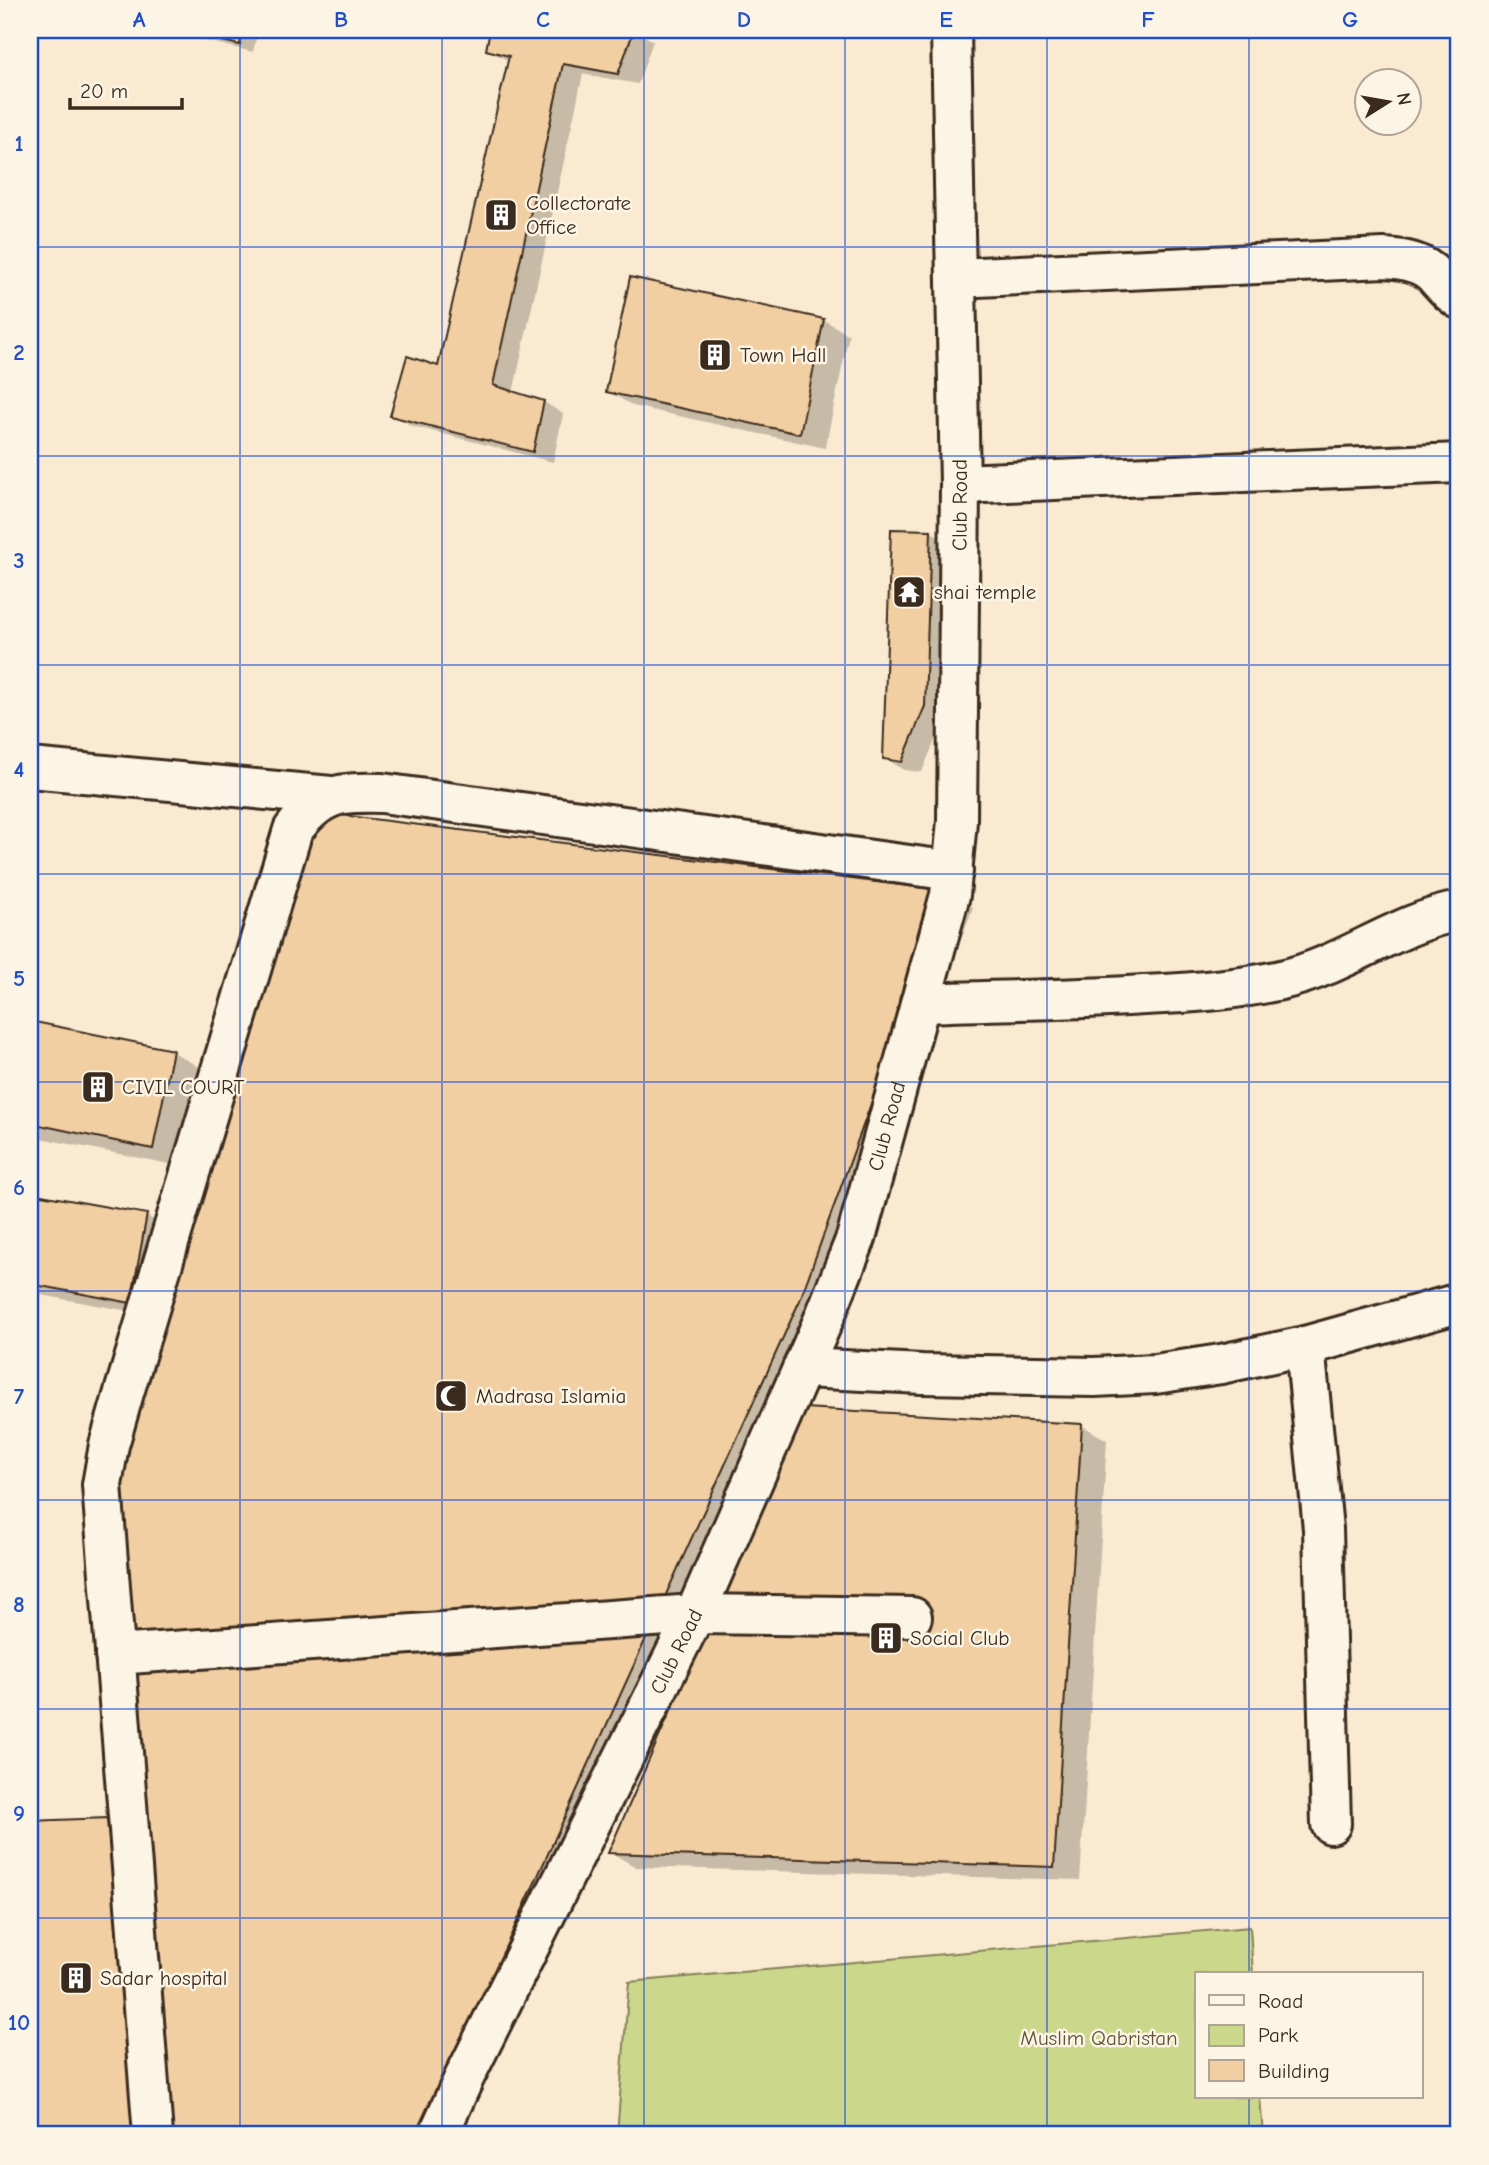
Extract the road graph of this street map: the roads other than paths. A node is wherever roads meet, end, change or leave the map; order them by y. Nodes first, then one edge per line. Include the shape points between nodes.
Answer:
1 (951, 30) edge
2 (956, 278) junction
3 (1459, 299) edge
4 (1459, 463) edge
5 (960, 484) junction
6 (30, 768) edge
7 (331, 796) junction
8 (953, 871) junction
9 (1459, 911) edge
10 (920, 1003) junction
11 (1459, 1303) edge
12 (1305, 1346) junction
13 (804, 1368) junction
14 (695, 1614) junction
15 (912, 1618) dead end
16 (115, 1655) junction
17 (1331, 1824) dead end
18 (153, 2135) edge
19 (438, 2135) edge

1 - 2 street, Club Road
2 - 3 street via 1384,258 1408,260 1433,273
2 - 5 street, Club Road
4 - 5 street
5 - 8 street, Club Road
6 - 7 street
7 - 8 street via 382,793
7 - 16 street via 308,810 293,830 109,1445 102,1485
8 - 10 street, Club Road
9 - 10 street via 1283,980 1178,993
10 - 13 street, Club Road via 856,1238
11 - 12 street
12 - 13 street via 1221,1364 1106,1377
12 - 17 street via 1323,1529
13 - 14 street, Club Road
14 - 15 street
14 - 16 street
14 - 19 street, Club Road
16 - 18 street

